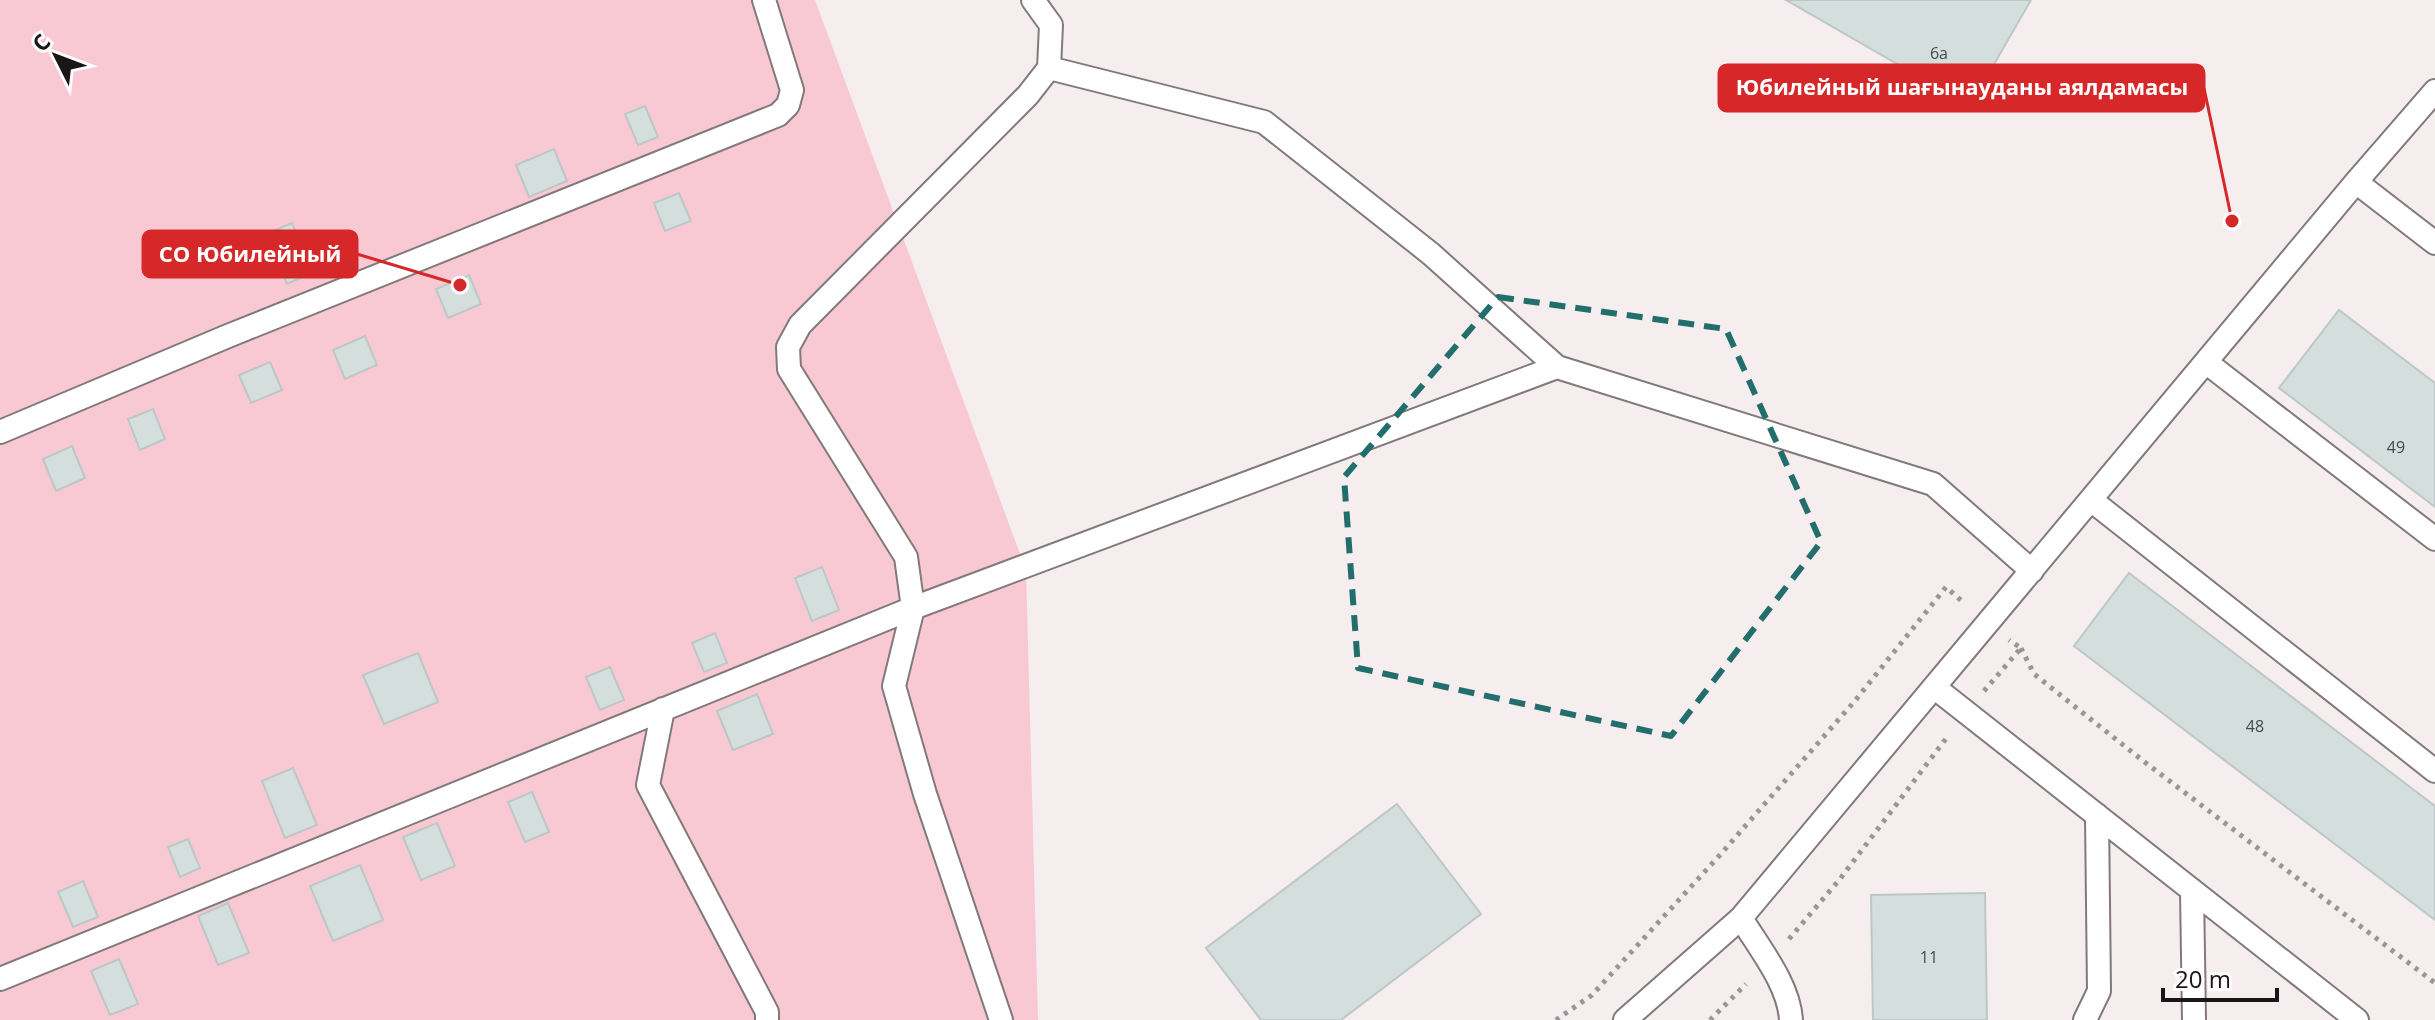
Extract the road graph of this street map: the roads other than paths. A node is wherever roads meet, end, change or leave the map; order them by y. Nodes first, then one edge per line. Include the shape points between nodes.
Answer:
1 (764, 0) edge
2 (1033, 0) edge
3 (1049, 68) junction
4 (2435, 91) edge
5 (2356, 182) junction
6 (2435, 243) edge
7 (2207, 363) junction
8 (1557, 367) junction
9 (0, 432) edge
10 (2091, 500) junction
11 (2435, 539) edge
12 (2032, 571) junction
13 (913, 608) junction
14 (1934, 687) junction
15 (663, 709) junction
16 (2435, 771) edge
17 (2097, 815) junction
18 (2192, 890) junction
19 (1741, 918) junction
20 (0, 979) edge
21 (767, 1020) edge
22 (1001, 1020) edge
23 (1625, 1020) edge
24 (1791, 1020) edge
25 (2085, 1020) edge
26 (2194, 1020) edge
27 (2357, 1020) edge

1 - 9 lane via 792,90 778,115
2 - 3 lane via 1051,25
3 - 8 lane via 1264,122 1431,254
3 - 13 lane via 800,325 788,347 789,369 906,557
4 - 5 lane
5 - 6 lane
5 - 7 lane
7 - 10 lane
7 - 11 lane
8 - 12 lane via 1933,484
8 - 13 lane
10 - 12 lane
10 - 16 lane
12 - 14 lane
13 - 15 lane
13 - 22 lane via 894,686
14 - 17 lane
14 - 19 lane
15 - 20 lane
15 - 21 lane via 648,785
17 - 18 lane
17 - 25 lane via 2099,991
18 - 26 lane
18 - 27 lane
19 - 23 lane
19 - 24 lane via 1768,962

